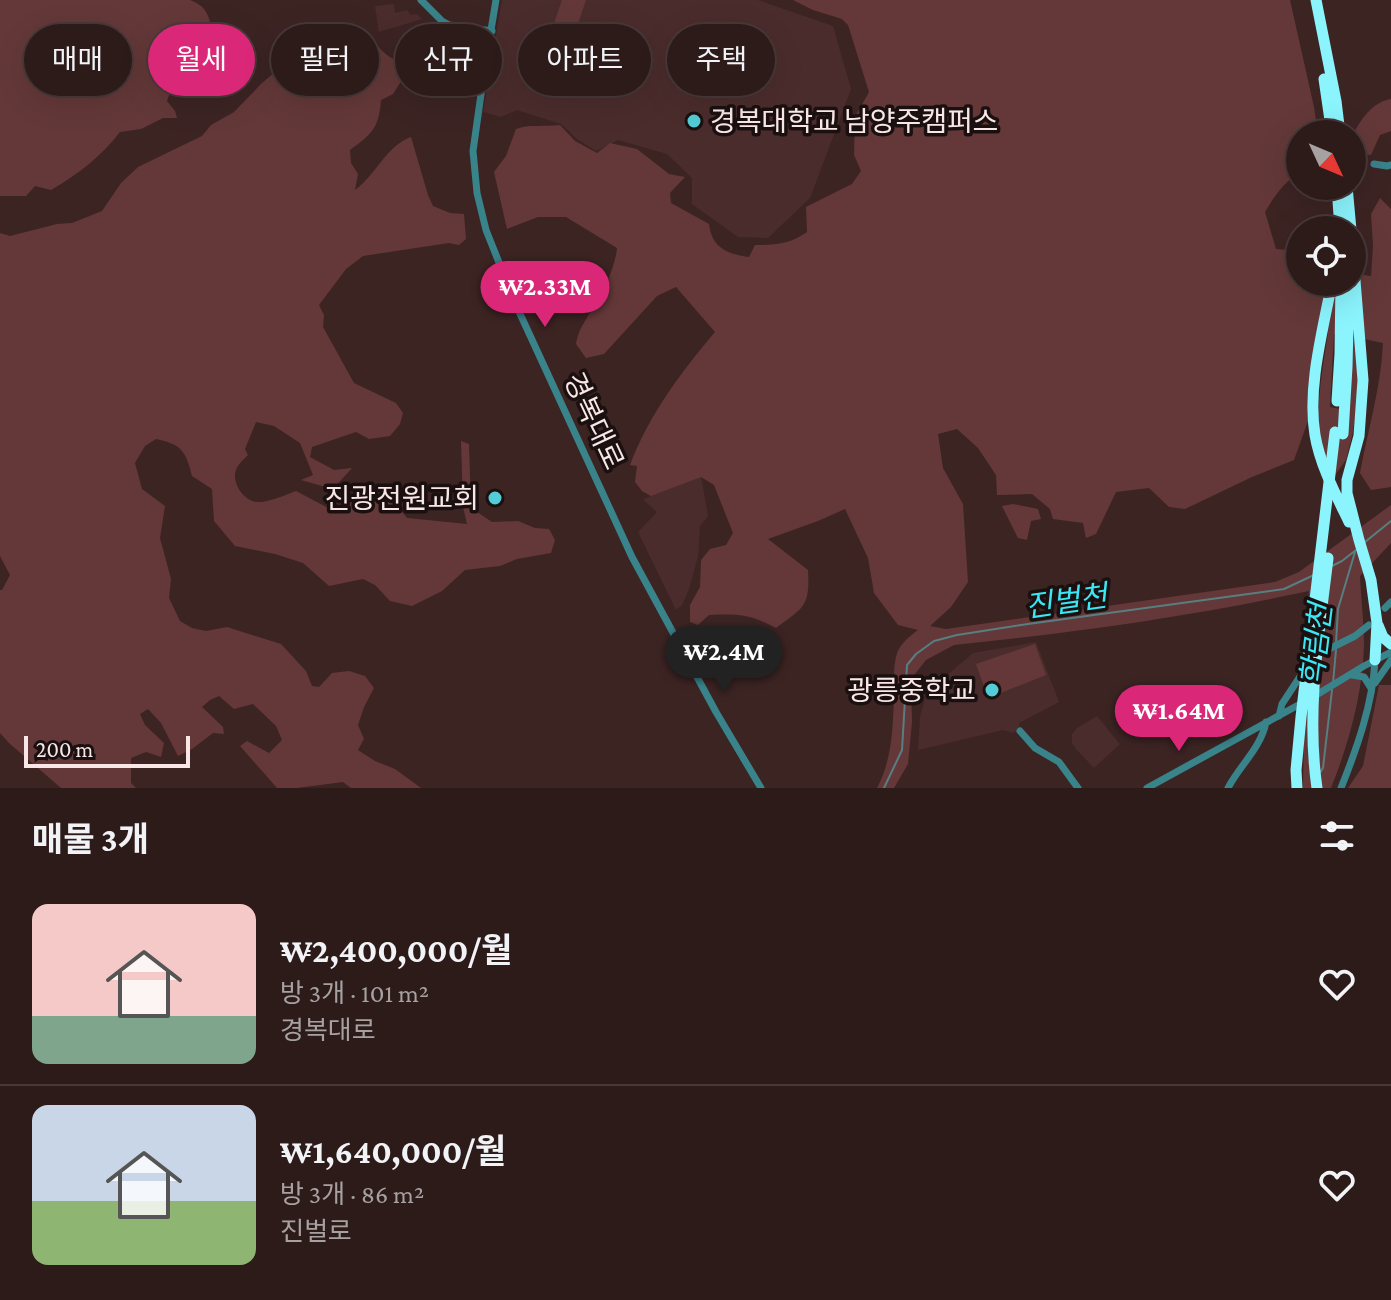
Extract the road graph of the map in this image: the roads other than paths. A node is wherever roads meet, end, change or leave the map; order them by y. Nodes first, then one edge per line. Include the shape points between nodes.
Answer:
1 (421, 0) edge
2 (496, 0) edge
3 (1309, 0) edge
4 (1316, 0) edge
5 (447, 24) edge
6 (493, 24) edge
7 (481, 96) edge
8 (1330, 120) edge
9 (1338, 120) edge
10 (1374, 164) dead end
11 (1391, 165) edge
12 (1330, 296) edge
13 (1341, 296) edge
14 (1349, 296) edge
15 (1356, 296) edge
16 (1339, 433) junction
17 (1359, 540) junction
18 (1373, 624) junction
19 (1391, 644) edge
20 (1391, 652) edge
21 (1375, 660) junction
22 (1391, 660) edge
23 (1349, 675) junction
24 (1371, 688) junction
25 (1277, 716) junction
26 (1266, 722) junction
27 (1020, 731) dead end
28 (761, 788) edge
29 (1078, 788) edge
30 (1147, 788) edge
31 (1228, 788) edge
32 (1297, 788) edge
33 (1317, 788) edge
34 (1341, 788) edge

1 - 5 street
2 - 6 street, 경복대로
3 - 8 highway
4 - 9 highway
7 - 28 street, 경복대로 via 473,151 477,193 516,305 632,557
10 - 11 street
12 - 17 highway via 1313,400 1315,435 1336,496
13 - 16 highway
14 - 16 highway
15 - 17 highway via 1363,380 1347,493
16 - 32 highway, bridge via 1301,717
16 - 33 highway, bridge via 1315,675
17 - 18 highway via 1371,580
18 - 19 highway
18 - 21 highway
18 - 25 street via 1315,656
20 - 21 street
21 - 23 street
21 - 24 street
22 - 24 street
23 - 24 street via 1364,677
23 - 25 street
24 - 34 street
25 - 26 street
26 - 30 street
26 - 31 street via 1262,739
27 - 29 street via 1059,762

